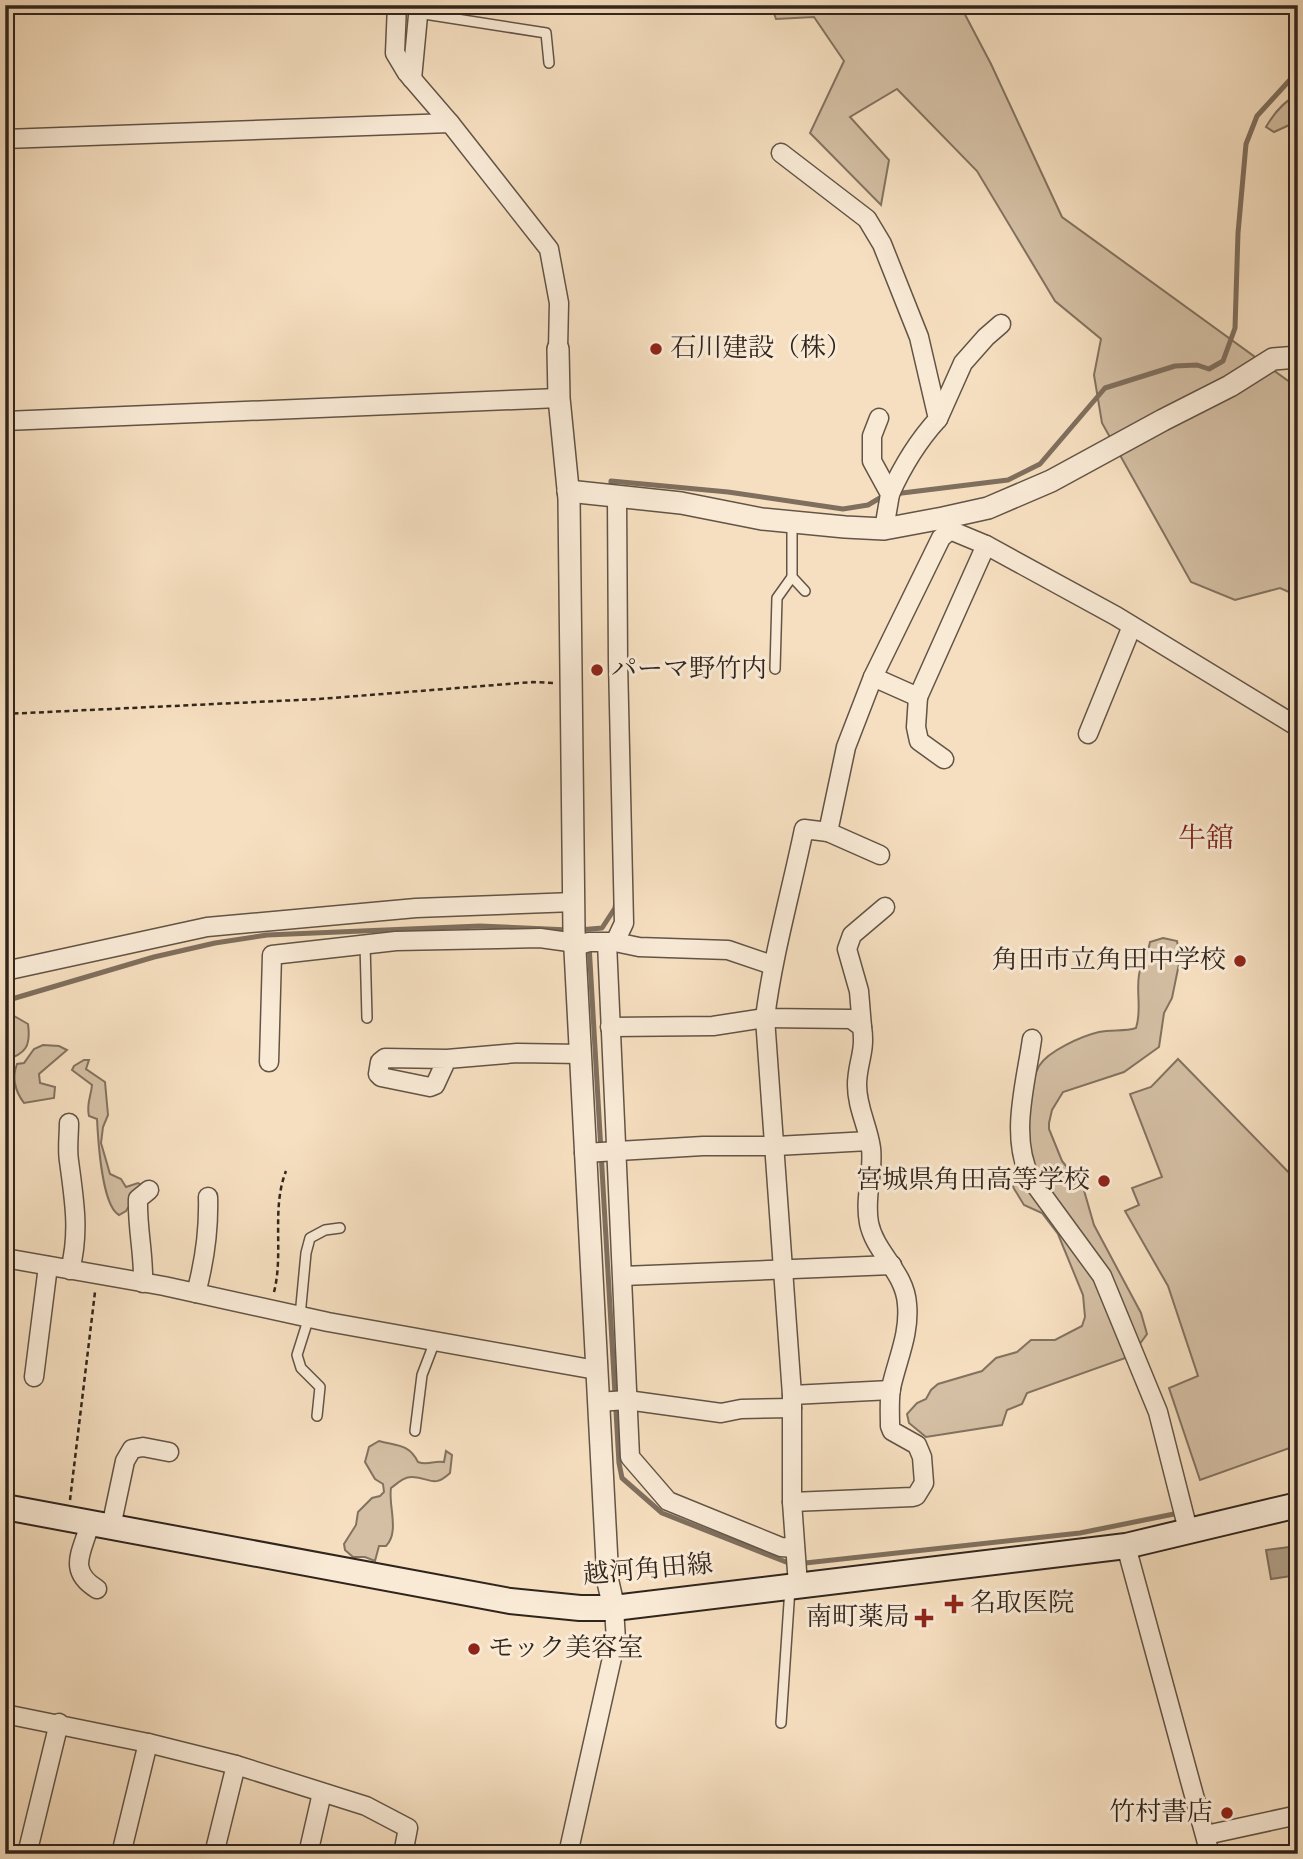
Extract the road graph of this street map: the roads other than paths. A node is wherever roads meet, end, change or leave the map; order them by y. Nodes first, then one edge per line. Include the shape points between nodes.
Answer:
1 (397, 5) edge
2 (418, 9) edge
3 (549, 63) dead end
4 (412, 79) junction
5 (450, 123) junction
6 (5, 139) edge
7 (781, 153) dead end
8 (1001, 324) dead end
9 (558, 349) joint
10 (1298, 357) edge
11 (559, 398) junction
12 (879, 418) dead end
13 (938, 419) junction
14 (5, 421) edge
15 (568, 491) junction
16 (890, 494) junction
17 (617, 497) junction
18 (792, 522) junction
19 (946, 524) junction
20 (884, 529) junction
21 (986, 545) junction
22 (792, 577) junction
23 (806, 591) dead end
24 (1132, 626) junction
25 (775, 669) dead end
26 (873, 677) junction
27 (918, 696) junction
28 (1298, 727) edge
29 (1088, 734) dead end
30 (944, 759) dead end
31 (828, 832) junction
32 (880, 855) dead end
33 (574, 902) junction
34 (885, 907) dead end
35 (611, 943) junction
36 (365, 944) junction
37 (576, 945) junction
38 (772, 965) junction
39 (5, 971) edge
40 (367, 1018) dead end
41 (765, 1018) junction
42 (610, 1027) junction
43 (862, 1027) junction
44 (1032, 1039) dead end
45 (581, 1054) junction
46 (447, 1059) dead end
47 (269, 1062) dead end
48 (69, 1123) dead end
49 (869, 1141) junction
50 (776, 1146) junction
51 (584, 1153) junction
52 (616, 1153) junction
53 (149, 1190) dead end
54 (208, 1196) dead end
55 (340, 1228) dead end
56 (5, 1258) edge
57 (892, 1265) junction
58 (48, 1266) junction
59 (70, 1270) junction
60 (783, 1270) junction
61 (624, 1276) junction
62 (143, 1283) junction
63 (196, 1293) junction
64 (305, 1317) junction
65 (435, 1341) junction
66 (596, 1370) junction
67 (34, 1377) dead end
68 (891, 1390) junction
69 (627, 1401) junction
70 (792, 1401) junction
71 (597, 1402) junction
72 (317, 1416) dead end
73 (415, 1431) dead end
74 (169, 1451) dead end
75 (792, 1502) junction
76 (1298, 1505) edge
77 (5, 1507) edge
78 (89, 1523) junction
79 (1188, 1530) junction
80 (1126, 1546) junction
81 (795, 1548) junction
82 (794, 1585) junction
83 (97, 1589) dead end
84 (614, 1608) junction
85 (5, 1714) edge
86 (59, 1723) junction
87 (781, 1723) dead end
88 (149, 1743) junction
89 (236, 1765) junction
90 (322, 1793) junction
91 (1298, 1815) edge
92 (1207, 1849) edge
93 (571, 1853) edge
94 (27, 1854) edge
95 (121, 1854) edge
96 (214, 1854) edge
97 (308, 1854) edge
98 (403, 1854) edge

1 - 4 street via 395,54
2 - 3 lane via 546,33
2 - 4 street
4 - 5 street
5 - 6 street
5 - 9 street via 549,249 559,303
7 - 13 street via 867,219 882,243 919,337
8 - 13 street via 963,363
9 - 11 street
10 - 19 street via 1273,359 1051,481
11 - 14 street
11 - 15 street
12 - 16 street via 872,436 872,461
13 - 16 street via 903,464
15 - 17 street
15 - 33 street
16 - 20 street
17 - 18 street
17 - 35 street via 625,874 624,923
18 - 20 street
18 - 22 lane
19 - 20 street
19 - 21 street
19 - 26 street
21 - 24 street
21 - 27 street
22 - 23 lane
22 - 25 lane via 777,598
24 - 28 street
24 - 29 street
26 - 27 street
26 - 31 street via 846,747
27 - 30 street via 919,741
31 - 32 street
31 - 38 street via 804,829
33 - 37 street
33 - 39 street via 416,908 206,927
34 - 43 street via 852,936 847,949 859,991
35 - 37 street
35 - 38 street via 728,950
35 - 42 street
36 - 37 street via 540,938
36 - 40 lane
36 - 47 street via 272,955
37 - 45 street
38 - 41 street
41 - 42 street via 713,1026
41 - 43 street via 851,1019
41 - 50 street
42 - 52 street
43 - 49 street via 858,1104
44 - 79 street via 1020,1123 1024,1165 1102,1276 1158,1412
45 - 46 street
45 - 51 street
48 - 59 street via 77,1224
49 - 50 street
49 - 57 street via 869,1223
50 - 52 street
50 - 60 street
51 - 52 street
51 - 66 street
52 - 61 street
53 - 62 street via 138,1199
54 - 63 street via 206,1258
55 - 64 lane via 310,1238
56 - 58 street
57 - 60 street
57 - 68 street via 908,1306
58 - 59 street
58 - 67 street
59 - 62 street
60 - 61 street
60 - 70 street
61 - 69 street
62 - 63 street
63 - 64 street
64 - 65 street
64 - 72 lane via 297,1355 300,1368 320,1387
65 - 66 street
65 - 73 lane via 422,1375
66 - 71 street
68 - 70 street
68 - 75 street via 891,1429 917,1445 922,1457 924,1483 916,1496
69 - 70 street via 721,1413
69 - 71 street
69 - 81 street via 629,1457 668,1501 781,1547
70 - 75 street
71 - 84 street via 608,1582
74 - 78 street via 132,1449
75 - 81 street
76 - 79 main road, 越河角田線
77 - 78 main road, 越河角田線
78 - 83 street via 77,1559 79,1573
78 - 84 main road, 越河角田線 via 510,1601
79 - 80 main road, 越河角田線
80 - 82 main road, 越河角田線
80 - 92 street
81 - 82 street
82 - 84 main road, 越河角田線
82 - 87 lane
84 - 93 street via 616,1640
85 - 86 street
86 - 88 street
86 - 94 street
88 - 89 street
88 - 95 street
89 - 90 street
89 - 96 street
90 - 97 street
90 - 98 street via 366,1806 408,1828
91 - 92 street

